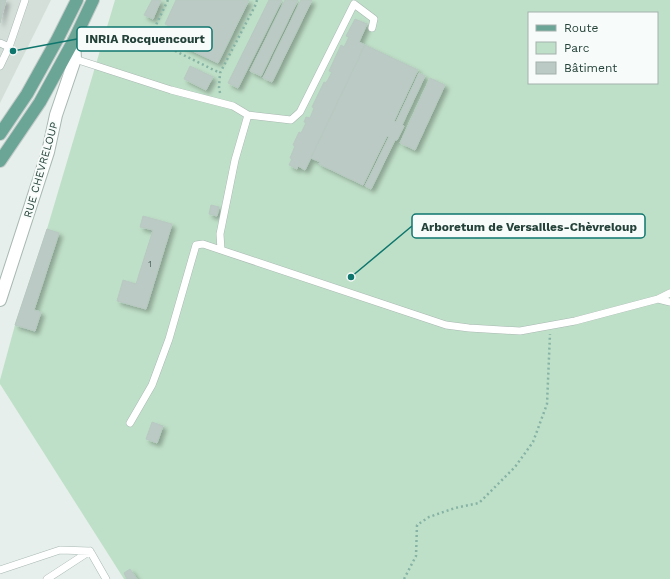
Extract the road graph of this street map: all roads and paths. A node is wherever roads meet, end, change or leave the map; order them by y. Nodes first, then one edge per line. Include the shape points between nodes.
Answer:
1 (25, 0) edge
2 (77, 0) edge
3 (93, 0) edge
4 (168, 0) edge
5 (257, 0) edge
6 (354, 2) edge
7 (372, 28) dead end
8 (74, 40) junction
9 (0, 42) edge
10 (9, 47) junction
11 (75, 59) junction
12 (0, 66) edge
13 (220, 73) junction
14 (222, 103) junction
15 (248, 115) junction
16 (0, 134) edge
17 (0, 160) edge
18 (221, 250) junction
19 (670, 293) edge
20 (658, 299) junction
21 (0, 300) edge
22 (670, 302) edge
23 (551, 325) junction
24 (130, 423) dead end
25 (90, 551) junction
26 (0, 570) edge
27 (47, 579) edge
28 (106, 579) edge
29 (404, 579) edge

1 - 10 lane
2 - 16 main road via 27,94
3 - 8 main road
4 - 13 path via 155,27 155,37 160,44
5 - 13 path
6 - 7 lane via 374,19
6 - 15 lane via 300,112 291,120
8 - 11 street, RUE CHEVRELOUP
8 - 17 main road via 40,102
9 - 10 lane
10 - 12 lane
11 - 14 lane via 171,90
11 - 21 street, RUE CHEVRELOUP
13 - 14 path
14 - 15 lane
15 - 18 lane via 235,160 220,234
18 - 23 lane via 446,325 520,331
18 - 24 lane via 203,244 196,246 169,339 152,385
19 - 20 lane
20 - 22 lane
20 - 23 lane via 576,321
23 - 29 path via 546,404 533,442 514,467 479,503 448,510 417,525 416,556
25 - 26 lane via 60,550
25 - 27 lane
25 - 28 lane

